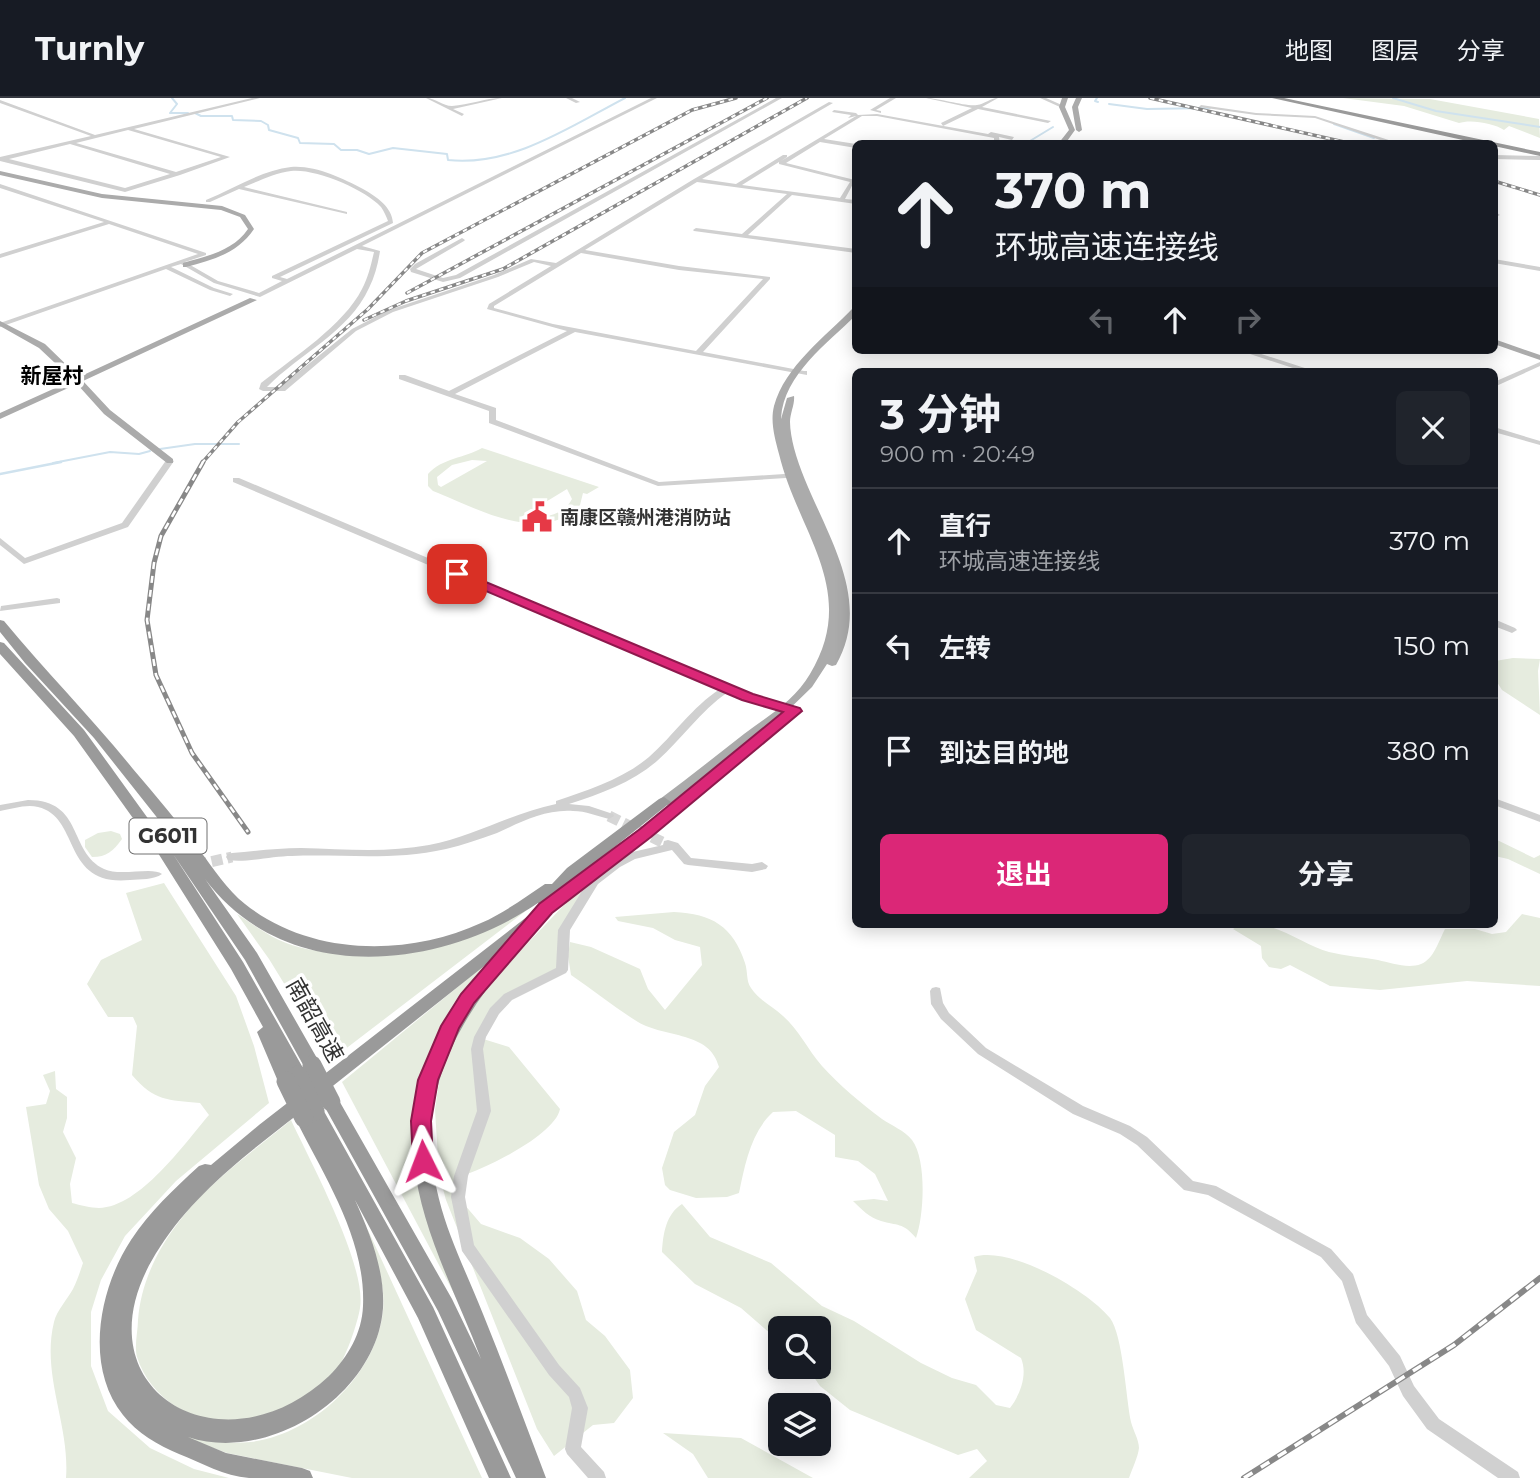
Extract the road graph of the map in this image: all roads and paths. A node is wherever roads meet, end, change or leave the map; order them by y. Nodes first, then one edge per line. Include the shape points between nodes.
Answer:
1 (258, 98) edge
2 (428, 98) edge
3 (500, 98) edge
4 (568, 98) edge
5 (655, 98) edge
6 (780, 98) edge
7 (894, 98) edge
8 (928, 98) edge
9 (996, 98) edge
10 (1042, 98) edge
11 (1065, 98) edge
12 (1079, 98) edge
13 (1273, 99) edge
14 (0, 101) edge
15 (578, 102) dead end
16 (831, 103) dead end
17 (1062, 106) junction
18 (1201, 106) dead end
19 (977, 107) junction
20 (449, 108) junction
21 (834, 111) dead end
22 (462, 115) dead end
23 (1048, 121) dead end
24 (943, 124) junction
25 (127, 128) junction
26 (94, 135) junction
27 (1012, 138) dead end
28 (818, 140) junction
29 (996, 140) edge
30 (1064, 140) edge
31 (1073, 140) edge
32 (1387, 140) edge
33 (1462, 140) edge
34 (1463, 140) edge
35 (69, 141) junction
36 (852, 145) edge
37 (1498, 147) edge
38 (1498, 148) edge
39 (1498, 157) edge
40 (1540, 157) edge
41 (2, 159) edge
42 (0, 174) edge
43 (179, 174) junction
44 (852, 179) edge
45 (696, 180) junction
46 (852, 182) edge
47 (0, 186) edge
48 (736, 186) junction
49 (241, 188) junction
50 (790, 194) junction
51 (208, 201) dead end
52 (841, 201) junction
53 (852, 202) edge
54 (345, 213) dead end
55 (108, 222) junction
56 (696, 230) dead end
57 (744, 236) junction
58 (462, 240) dead end
59 (356, 247) junction
60 (852, 250) edge
61 (580, 251) junction
62 (0, 256) edge
63 (1498, 262) edge
64 (185, 264) joint
65 (557, 265) junction
66 (164, 268) dead end
67 (1540, 269) edge
68 (288, 281) junction
69 (253, 300) joint
70 (852, 314) edge
71 (1, 324) edge
72 (852, 324) edge
73 (574, 330) junction
74 (1498, 342) edge
75 (1498, 348) edge
76 (699, 352) junction
77 (1255, 354) edge
78 (1540, 358) edge
79 (1540, 364) edge
80 (1300, 368) edge
81 (800, 372) junction
82 (402, 377) dead end
83 (79, 381) junction
84 (1498, 383) edge
85 (449, 394) junction
86 (0, 416) edge
87 (1498, 430) edge
88 (1540, 443) edge
89 (170, 461) joint
90 (794, 475) junction
91 (236, 480) dead end
92 (0, 541) edge
93 (57, 601) dead end
94 (1, 617) edge
95 (1498, 624) edge
96 (1511, 630) dead end
97 (0, 646) edge
98 (727, 688) junction
99 (790, 709) junction
100 (94, 729) junction
101 (1498, 803) edge
102 (671, 804) junction
103 (0, 808) edge
104 (534, 812) junction
105 (609, 816) tunnel mouth
106 (1540, 819) edge
107 (232, 857) tunnel mouth
108 (762, 866) dead end
109 (578, 868) junction
110 (156, 874) dead end
111 (546, 909) junction
112 (936, 991) dead end
113 (299, 1074) junction
114 (317, 1110) junction
115 (302, 1478) edge
116 (500, 1478) edge
117 (527, 1478) edge
118 (536, 1478) edge
119 (598, 1478) edge
120 (1513, 1478) edge

1 - 25 street
2 - 20 street
3 - 20 street
4 - 15 street
5 - 59 street
6 - 58 street via 458,277 443,279 414,272 417,265
7 - 24 street via 872,110
8 - 19 street
9 - 19 street
10 - 17 street
11 - 17 main road
12 - 31 main road via 1075,107 1079,130
13 - 33 highway
13 - 34 highway
14 - 26 street
16 - 45 street
17 - 30 main road via 1072,130
18 - 32 street via 1315,117
19 - 23 street
19 - 24 street
20 - 22 street
21 - 48 street via 856,114
24 - 27 street
25 - 26 street
25 - 43 street via 227,157
26 - 35 street
28 - 29 street via 868,114
28 - 36 street
28 - 44 street via 781,163
35 - 41 street
35 - 43 street
37 - 40 highway
38 - 40 highway
39 - 40 street
41 - 43 street via 125,190
42 - 64 main road via 99,197 219,209 245,223 247,230 232,246
45 - 48 street
45 - 61 street
46 - 52 street
47 - 55 street
48 - 50 street
49 - 51 street
49 - 54 street
49 - 68 street via 287,169 299,169 356,188 388,212 391,222 274,277
50 - 52 street
50 - 57 street
52 - 53 street
55 - 62 street
55 - 69 street via 204,254 166,267 212,289
56 - 57 street
57 - 60 street
59 - 65 street via 377,251 361,298 263,389 282,389 354,330 391,310 533,260
59 - 68 street
61 - 65 street
61 - 76 street via 768,278
63 - 67 street
64 - 68 street via 216,282 260,295
65 - 73 street via 490,309
66 - 71 street
69 - 83 main road
70 - 81 main road
71 - 83 main road via 42,346
72 - 81 main road
73 - 76 street
73 - 85 street
74 - 78 main road
75 - 79 main road
76 - 81 street
77 - 80 street
79 - 84 street
81 - 90 main road via 785,419
82 - 85 street
83 - 86 main road
83 - 89 main road via 107,412
85 - 90 street via 493,410 492,421 658,484
87 - 88 street
89 - 92 street via 125,526 24,561
90 - 99 main road via 842,580 845,627 824,677
91 - 98 street
93 - 94 street
94 - 100 highway, 南韶高速 / G6011 via 29,660
95 - 96 street
97 - 113 highway, G6011 via 79,733 163,850
98 - 99 street
98 - 104 street via 699,709 639,770
99 - 102 main road
100 - 109 highway via 238,907 271,929 323,947 405,950 444,942 503,918
100 - 113 highway, 南韶高速 / G6011 via 251,957
101 - 106 street
102 - 109 highway
102 - 111 highway
103 - 110 street via 44,805 63,817 84,861 103,874 127,878
104 - 105 street via 570,806
104 - 107 street via 471,838 407,853
108 - 119 street via 688,860 668,844 604,872 585,893 565,930 560,972 508,997 488,1022 477,1049 484,1111 458,1197 467,1247 575,1393 580,1408 573,1449
109 - 115 highway via 534,909 229,1149 160,1214 136,1248 117,1290 110,1334 112,1375 130,1408 162,1436 225,1463
111 - 114 highway via 264,1130 213,1174 153,1240 132,1279 124,1310 124,1354 137,1389 157,1412 182,1428 237,1434 274,1426 315,1404 351,1369 367,1337 373,1305 370,1270
111 - 118 highway via 468,998 450,1026 428,1080 421,1121 429,1197
112 - 120 street via 945,1016 982,1051 1078,1110 1134,1136 1189,1186 1211,1190 1326,1253 1348,1278 1362,1318 1433,1424
113 - 114 highway, bridge
113 - 114 highway, 南韶高速 / G6011, bridge
114 - 116 highway, 南韶高速 / G6011 via 426,1313
114 - 117 highway, 南韶高速 / G6011 via 445,1305

